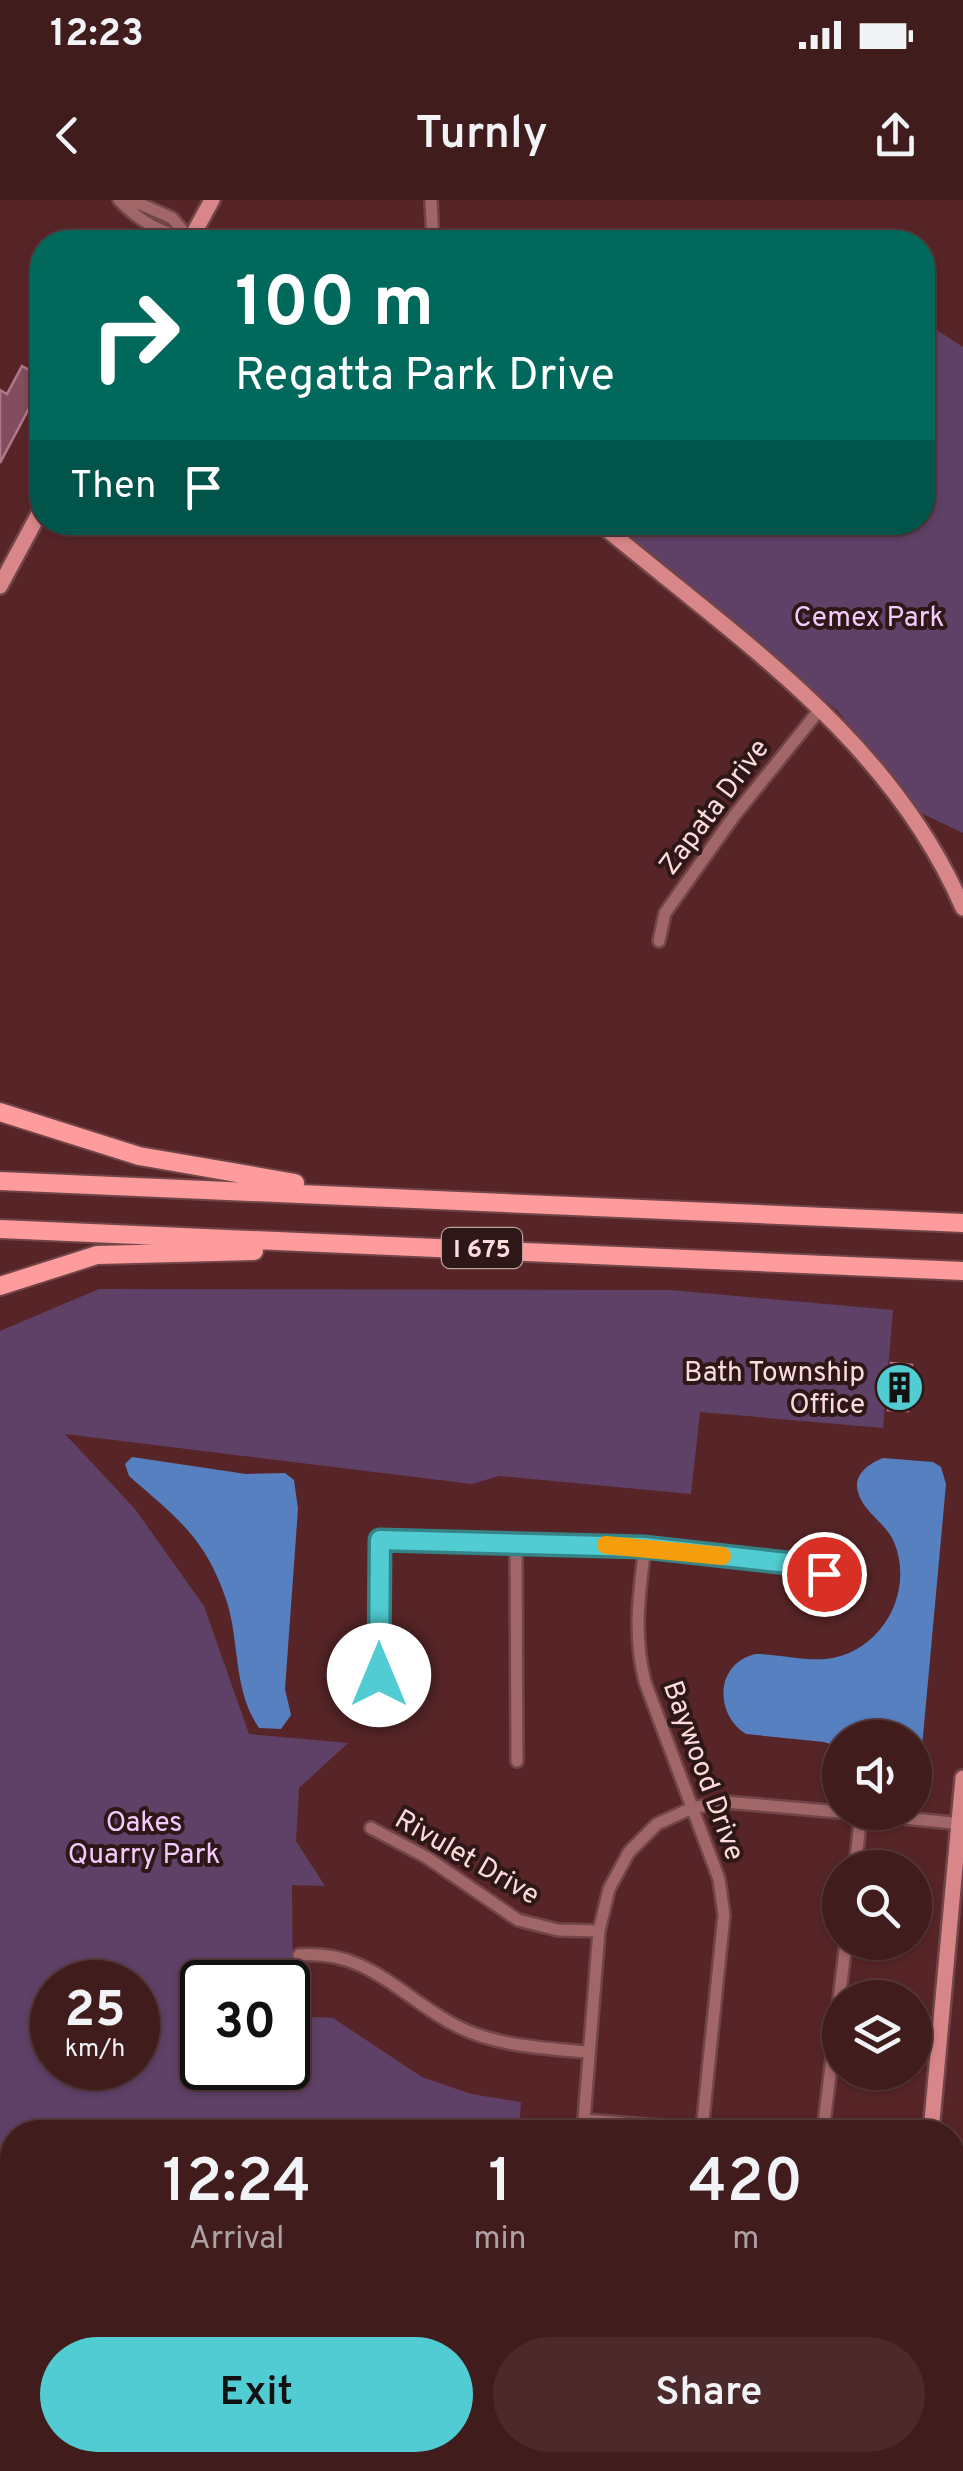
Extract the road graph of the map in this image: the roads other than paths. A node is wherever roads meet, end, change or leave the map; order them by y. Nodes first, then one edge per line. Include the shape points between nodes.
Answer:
1 (119, 200) edge
2 (132, 200) edge
3 (212, 200) edge
4 (430, 200) edge
5 (157, 230) edge
6 (182, 230) edge
7 (197, 230) edge
8 (433, 230) edge
9 (30, 530) edge
10 (614, 535) edge
11 (0, 586) edge
12 (822, 708) junction
13 (963, 908) edge
14 (659, 941) dead end
15 (0, 1112) edge
16 (0, 1181) edge
17 (419, 1198) junction
18 (963, 1223) edge
19 (0, 1228) edge
20 (552, 1250) junction
21 (963, 1271) edge
22 (0, 1286) edge
23 (516, 1541) junction
24 (644, 1547) junction
25 (824, 1574) dead end
26 (379, 1675) dead end
27 (517, 1761) dead end
28 (963, 1778) edge
29 (692, 1808) junction
30 (822, 1810) edge
31 (932, 1821) edge
32 (961, 1824) edge
33 (371, 1828) dead end
34 (599, 1931) junction
35 (299, 1955) dead end
36 (844, 1960) edge
37 (587, 2052) junction
38 (583, 2120) edge
39 (703, 2120) edge
40 (824, 2120) edge
41 (931, 2120) edge

1 - 5 street
2 - 6 street
3 - 7 main road
4 - 8 street
9 - 11 main road
10 - 12 main road
12 - 13 main road via 905,805
12 - 14 street, Zapata Drive via 665,913
15 - 17 highway via 139,1156
16 - 17 highway, I 675
17 - 18 highway, I 675
19 - 20 highway, I 675
20 - 21 highway, I 675
20 - 22 highway via 140,1251 96,1255
23 - 24 street
23 - 26 street via 380,1540
23 - 27 street
24 - 25 street via 805,1565
24 - 29 street, Baywood Drive via 637,1651
28 - 32 main road
29 - 30 street via 725,1802
29 - 34 street via 657,1824 629,1852 609,1888
29 - 39 street, Baywood Drive via 719,1879 724,1915
31 - 32 street
32 - 41 main road
33 - 34 street, Rivulet Drive via 518,1920
34 - 37 street
35 - 37 street via 324,1953 374,1969 454,2025 524,2046
36 - 40 street
37 - 38 street

